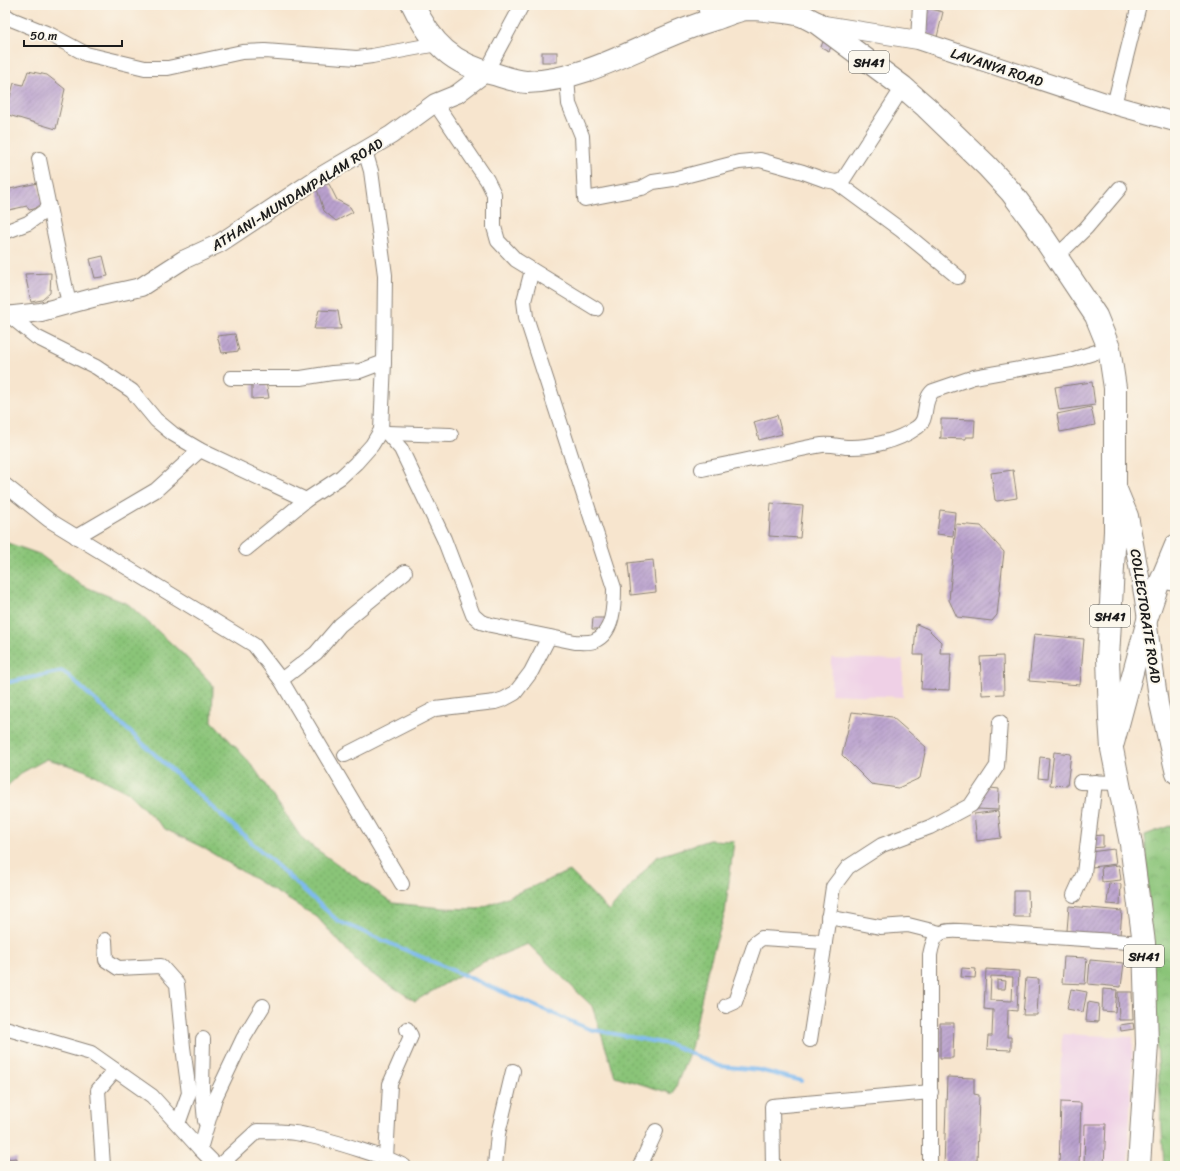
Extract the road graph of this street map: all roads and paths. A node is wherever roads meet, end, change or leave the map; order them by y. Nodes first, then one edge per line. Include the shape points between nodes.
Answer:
1 (413, 5) edge
2 (522, 5) edge
3 (920, 5) edge
4 (1139, 5) edge
5 (707, 13) edge
6 (5, 15) edge
7 (817, 23) junction
8 (918, 40) junction
9 (437, 44) junction
10 (486, 72) junction
11 (567, 77) junction
12 (903, 87) junction
13 (435, 103) junction
14 (1114, 105) junction
15 (1175, 122) edge
16 (365, 151) junction
17 (39, 159) dead end
18 (836, 182) junction
19 (1120, 188) dead end
20 (49, 208) junction
21 (5, 232) edge
22 (1056, 257) junction
23 (532, 270) junction
24 (958, 277) dead end
25 (69, 304) junction
26 (596, 309) dead end
27 (8, 316) edge
28 (1109, 348) junction
29 (384, 362) junction
30 (231, 378) dead end
31 (384, 432) junction
32 (451, 435) dead end
33 (200, 450) junction
34 (702, 469) dead end
35 (1116, 484) junction
36 (5, 485) edge
37 (306, 500) junction
38 (76, 537) junction
39 (1175, 545) edge
40 (246, 549) dead end
41 (404, 572) dead end
42 (1167, 583) edge
43 (1147, 620) junction
44 (549, 637) junction
45 (281, 680) junction
46 (1000, 722) dead end
47 (1112, 749) junction
48 (345, 755) dead end
49 (1175, 774) edge
50 (1080, 782) dead end
51 (1095, 782) junction
52 (1119, 783) junction
53 (402, 884) dead end
54 (1074, 895) dead end
55 (828, 917) junction
56 (940, 933) junction
57 (105, 940) dead end
58 (825, 942) junction
59 (1144, 943) junction
60 (262, 1006) dead end
61 (726, 1006) dead end
62 (5, 1028) edge
63 (407, 1029) dead end
64 (203, 1039) dead end
65 (810, 1040) dead end
66 (115, 1070) junction
67 (513, 1071) dead end
68 (931, 1092) junction
69 (178, 1124) junction
70 (206, 1128) junction
71 (656, 1132) dead end
72 (200, 1149) junction
73 (386, 1158) junction
74 (104, 1166) edge
75 (218, 1166) edge
76 (404, 1166) edge
77 (495, 1166) edge
78 (640, 1166) edge
79 (773, 1166) edge
80 (930, 1166) edge
81 (1139, 1166) edge

1 - 9 main road, SH41 via 421,22
2 - 10 street
3 - 8 street
4 - 14 street
5 - 7 main road, SH41 via 746,9 780,12 802,16
5 - 11 main road, SH41 via 691,26
6 - 9 street via 86,54 156,69 242,52 265,51 357,58
7 - 8 street, LAVANYA ROAD
7 - 12 main road, SH41
8 - 14 street, LAVANYA ROAD
9 - 10 main road, SH41 via 459,62
10 - 11 main road, SH41 via 525,82
10 - 13 street, ATHANI-MUNDAMPALAM ROAD via 457,94
11 - 18 street via 569,104 582,136 585,199 642,188 653,182 739,162 760,160
12 - 18 street via 843,180
12 - 22 main road, SH41 via 1011,192
13 - 16 street, ATHANI-MUNDAMPALAM ROAD via 392,135
13 - 23 street via 494,194 494,227 498,241 516,260
14 - 15 street, LAVANYA ROAD
16 - 25 street, ATHANI-MUNDAMPALAM ROAD via 318,178 220,243 183,260 141,287
16 - 29 street via 371,171 385,275
17 - 20 street
18 - 24 street via 901,230
19 - 22 street via 1086,228
20 - 21 street via 28,223
20 - 25 street
22 - 28 main road, SH41 via 1096,316
23 - 26 street
23 - 44 street via 524,302 526,316 614,588 611,620 604,634 587,642
25 - 27 street, ATHANI-MUNDAMPALAM ROAD via 41,312
27 - 33 street via 36,337 96,368 132,391 156,420
28 - 34 street via 1071,360 974,377 933,391 926,400 922,424 898,437 877,444 856,447 821,445
28 - 35 main road, SH41 via 1115,388
29 - 30 street via 360,371 301,378
29 - 31 street
31 - 32 street
31 - 37 street via 341,477
31 - 44 street via 401,449 428,504 473,615 481,622 491,625
33 - 37 street
33 - 38 street via 156,490
35 - 43 street, COLLECTORATE ROAD via 1130,516
35 - 47 main road, SH41 via 1108,658
36 - 38 street via 49,520
37 - 40 street
38 - 45 street via 254,645
39 - 42 main road
41 - 45 street via 340,626 316,653
42 - 43 main road
43 - 47 main road
43 - 49 street, COLLECTORATE ROAD via 1159,704
44 - 48 street via 531,672 515,693 495,702 435,709
45 - 53 street
46 - 55 street via 997,766 971,805 930,827 882,845 848,867 833,887
47 - 52 main road, SH41
50 - 51 street
51 - 52 street
51 - 54 street via 1084,873
52 - 59 main road, SH41 via 1131,844
55 - 56 street via 880,927 908,925
55 - 58 street
56 - 59 street via 946,930
56 - 68 street via 930,955
57 - 69 street via 106,960 118,968 161,966 177,984 189,1093
58 - 61 street via 762,938 755,943 735,1002
58 - 65 street
59 - 81 main road, SH41 via 1147,1044
60 - 70 street via 215,1098
62 - 66 street via 91,1053
63 - 73 street via 411,1036 390,1084
64 - 70 street via 202,1089
66 - 69 street via 152,1096
66 - 74 street via 98,1090
67 - 77 street via 498,1134
68 - 79 street via 772,1106
68 - 80 street
69 - 72 street
70 - 72 street
71 - 78 street
72 - 75 street
73 - 75 street via 305,1135 257,1131
73 - 76 street

